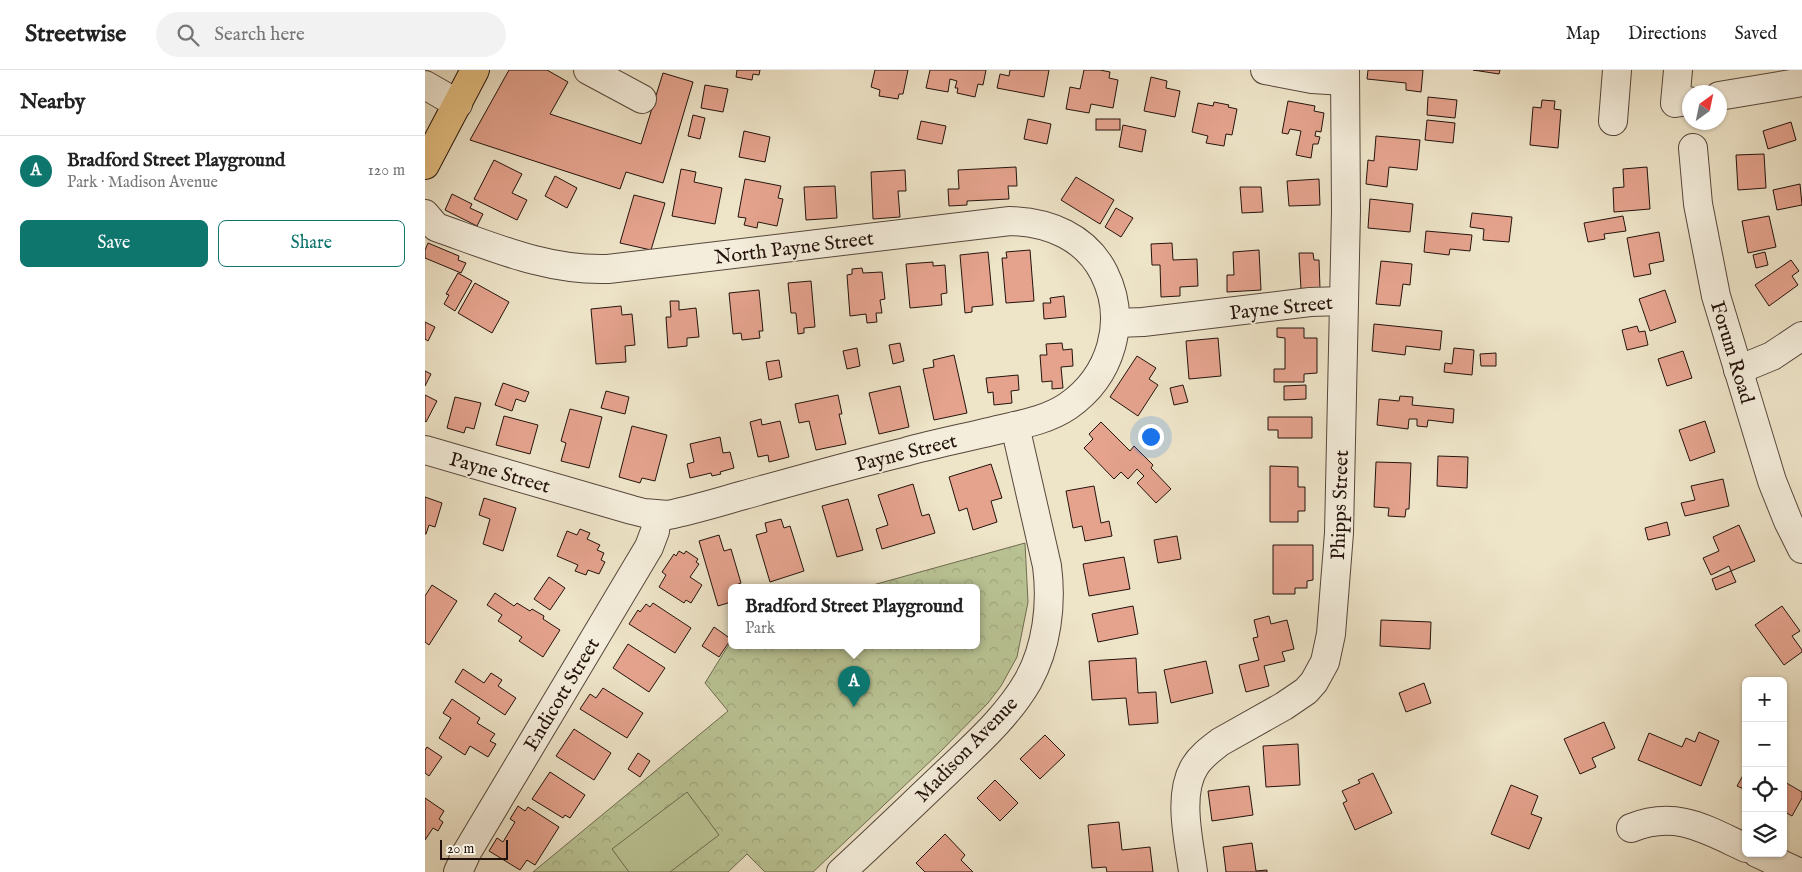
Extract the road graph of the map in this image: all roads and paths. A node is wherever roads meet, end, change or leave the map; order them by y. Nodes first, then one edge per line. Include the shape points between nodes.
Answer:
1 (475, 70) edge
2 (588, 70) edge
3 (1265, 70) edge
4 (1617, 70) edge
5 (1678, 70) edge
6 (1345, 76) edge
7 (1802, 78) edge
8 (425, 85) edge
9 (1727, 95) edge
10 (642, 99) dead end
11 (1682, 102) edge
12 (458, 104) junction
13 (1613, 121) dead end
14 (1693, 148) dead end
15 (425, 165) edge
16 (425, 214) edge
17 (1344, 301) junction
18 (1116, 323) junction
19 (1802, 336) edge
20 (1738, 370) junction
21 (1015, 426) junction
22 (425, 450) edge
23 (657, 515) junction
24 (1802, 549) edge
25 (1631, 828) dead end
26 (1742, 846) edge
27 (1766, 857) edge
28 (458, 872) edge
29 (841, 872) edge
30 (1193, 872) edge
31 (1798, 872) edge

1 - 12 main road
2 - 10 street
3 - 6 street via 1312,79
4 - 13 street
5 - 11 street via 1675,103
6 - 17 street, Phipps Street
7 - 9 street via 1797,83
8 - 12 street
12 - 15 main road
14 - 20 street, Forum Road via 1703,236 1716,296
16 - 18 street, North Payne Street via 436,227 534,260 563,268 594,270 1010,221 1034,223 1060,230 1089,251 1109,285
17 - 18 street, Payne Street
17 - 30 street, Phipps Street via 1339,533 1335,602 1328,649 1320,672 1306,691 1220,742 1195,765 1185,798
18 - 21 street, Payne Street via 1112,345 1103,366 1079,398 1056,413
19 - 20 street via 1772,356
20 - 24 street, Forum Road via 1773,481
21 - 23 street, Payne Street
21 - 29 street, Madison Avenue via 1049,581 1045,628 1034,668 1021,692 1001,717
22 - 23 street, Payne Street
23 - 28 street, Endicott Street via 649,548
25 - 26 street via 1652,821 1674,820
27 - 31 street

